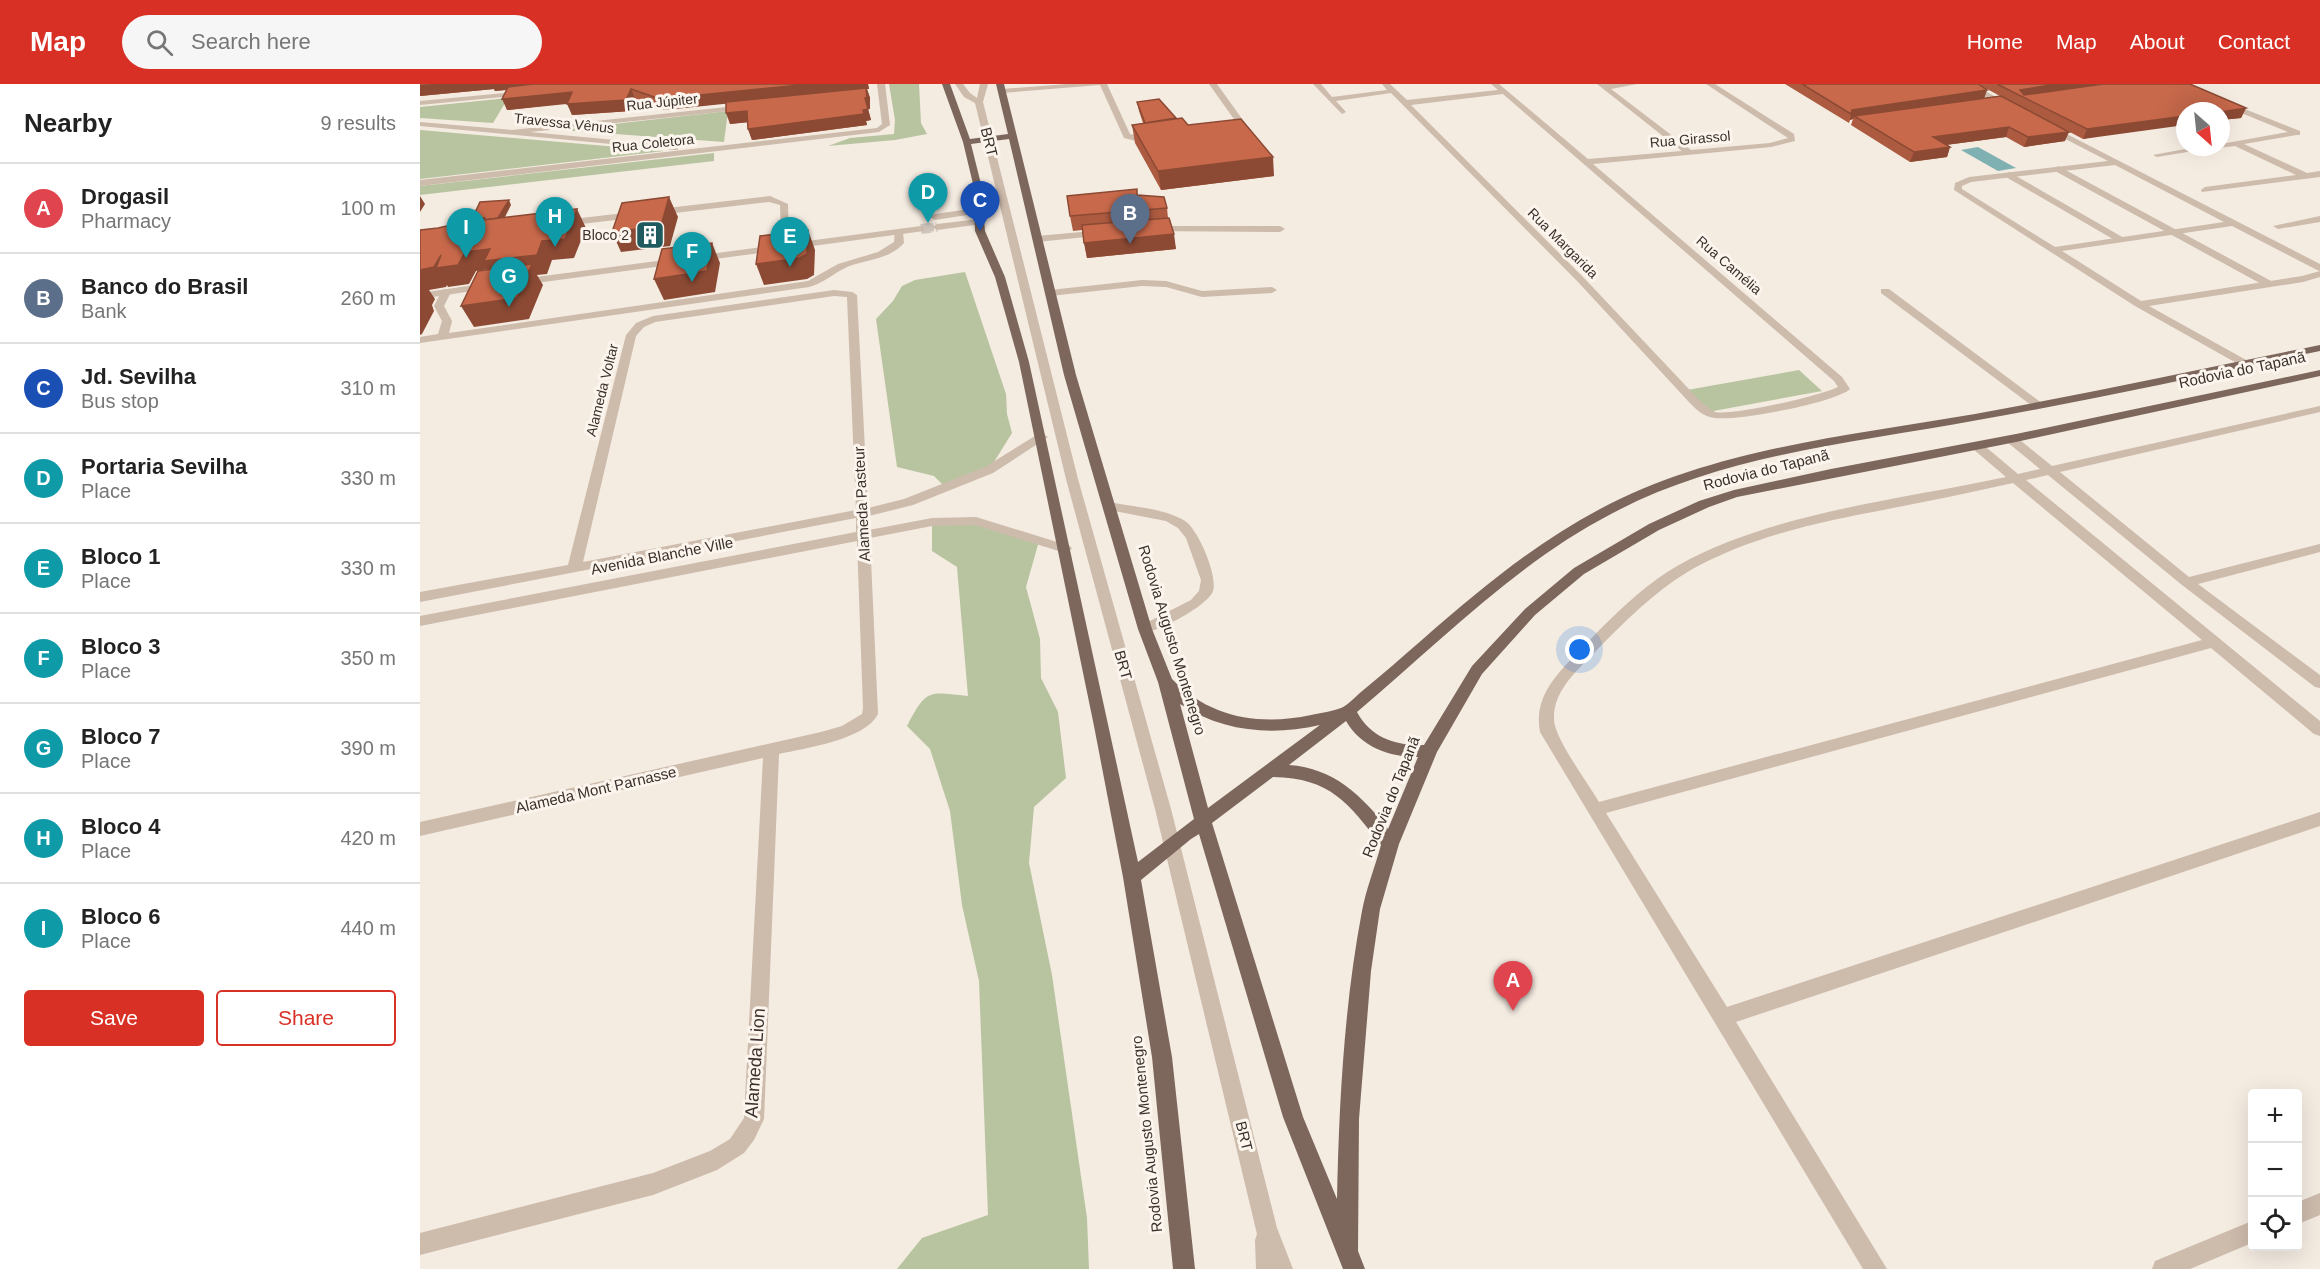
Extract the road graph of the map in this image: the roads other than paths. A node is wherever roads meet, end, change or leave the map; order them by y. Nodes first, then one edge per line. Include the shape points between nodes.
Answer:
1 (946, 84) edge
2 (959, 84) edge
3 (984, 84) edge
4 (1097, 84) edge
5 (1103, 84) edge
6 (1213, 84) edge
7 (1317, 84) edge
8 (1495, 84) edge
9 (1632, 84) edge
10 (1710, 84) edge
11 (1966, 84) edge
12 (1603, 85) edge
13 (882, 88) edge
14 (1001, 88) edge
15 (1389, 88) edge
16 (526, 92) edge
17 (1504, 92) junction
18 (871, 93) dead end
19 (1331, 99) junction
20 (1999, 101) junction
21 (2221, 101) edge
22 (979, 102) junction
23 (420, 103) edge
24 (1404, 103) junction
25 (1988, 103) edge
26 (753, 106) edge
27 (2019, 111) edge
28 (1342, 112) dead end
29 (2038, 122) edge
30 (420, 124) edge
31 (1220, 129) edge
32 (516, 131) junction
33 (1012, 136) junction
34 (1163, 136) edge
35 (988, 139) junction
36 (967, 142) junction
37 (2237, 144) junction
38 (2230, 145) edge
39 (705, 151) junction
40 (2176, 152) edge
41 (1690, 153) junction
42 (2157, 155) dead end
43 (1587, 162) junction
44 (2118, 162) junction
45 (2058, 169) junction
46 (2320, 174) edge
47 (2009, 175) junction
48 (2305, 176) junction
49 (420, 183) edge
50 (2320, 183) edge
51 (2205, 190) dead end
52 (978, 217) junction
53 (2320, 219) edge
54 (901, 221) junction
55 (936, 222) tunnel mouth
56 (2234, 223) junction
57 (550, 224) edge
58 (2278, 226) dead end
59 (1280, 229) dead end
60 (1140, 230) edge
61 (898, 232) junction
62 (1117, 232) edge
63 (2174, 232) junction
64 (786, 237) junction
65 (1037, 239) junction
66 (2121, 240) junction
67 (2053, 250) junction
68 (2320, 268) edge
69 (2320, 274) edge
70 (491, 276) edge
71 (504, 284) edge
72 (2269, 284) junction
73 (420, 285) edge
74 (1272, 290) dead end
75 (1885, 291) dead end
76 (446, 292) junction
77 (1050, 293) junction
78 (420, 296) edge
79 (2139, 304) junction
80 (744, 306) joint
81 (442, 337) junction
82 (420, 340) edge
83 (2320, 348) edge
84 (2244, 363) junction
85 (2320, 373) edge
86 (2039, 406) junction
87 (2320, 409) edge
88 (1721, 415) joint
89 (1041, 437) junction
90 (2011, 440) junction
91 (1977, 446) junction
92 (2050, 471) junction
93 (2018, 478) junction
94 (908, 502) junction
95 (1109, 506) junction
96 (863, 513) junction
97 (910, 525) junction
98 (864, 534) junction
99 (2320, 548) edge
100 (1065, 549) junction
101 (574, 569) junction
102 (2187, 582) junction
103 (441, 594) junction
104 (420, 597) edge
105 (425, 620) edge
106 (1145, 629) junction
107 (2213, 642) junction
108 (1166, 681) junction
109 (2320, 683) edge
110 (1349, 711) junction
111 (2320, 730) edge
112 (771, 750) junction
113 (1429, 752) junction
114 (1271, 771) junction
115 (1597, 809) junction
116 (2320, 819) edge
117 (1203, 820) junction
118 (420, 829) edge
119 (1390, 844) junction
120 (1170, 846) junction
121 (1132, 877) junction
122 (1723, 1017) junction
123 (2320, 1204) edge
124 (2302, 1211) edge
125 (1266, 1228) junction
126 (2248, 1234) edge
127 (420, 1244) edge
128 (1350, 1259) edge
129 (1185, 1269) edge
130 (1267, 1269) edge
131 (1282, 1269) edge
132 (1876, 1269) edge
133 (2163, 1269) edge

1 - 36 main road, Rodovia Augusto Montenegro
2 - 22 street
3 - 22 street, BRT
4 - 14 street
5 - 34 street via 1127,136
6 - 31 street via 1241,124
7 - 19 street
8 - 17 street, Rua Camélia
9 - 12 street
10 - 41 street, Rua Girassol via 1792,139
11 - 20 street
12 - 41 street
13 - 18 street
13 - 39 street, Rua Coletora via 884,129
14 - 33 main road, Rodovia Augusto Montenegro
15 - 19 street
15 - 24 street, Rua Margarida
16 - 23 street
17 - 24 street
17 - 43 street, Rua Camélia
19 - 28 street
20 - 25 street
20 - 27 street
21 - 37 street via 2297,133
22 - 35 street, BRT
24 - 88 street, Rua Margarida via 1582,281 1692,399 1708,412
26 - 32 street, Rua Júpiter
29 - 44 street
30 - 32 street, Travessa Vênus
32 - 39 street, Travessa Vênus
33 - 35 main road
33 - 65 main road, Rodovia Augusto Montenegro
35 - 36 main road
35 - 120 street, BRT
36 - 52 main road, Rodovia Augusto Montenegro via 977,184
37 - 38 street
37 - 48 street
39 - 49 street, Rua Coletora
40 - 42 street
41 - 43 street, Rua Girassol
43 - 88 street, Rua Camélia via 1844,386 1828,397
44 - 45 street
44 - 56 street
45 - 47 street
45 - 63 street
46 - 48 street
47 - 66 street
47 - 67 street via 1969,180 1958,185 1958,190
48 - 50 street
48 - 51 street
52 - 55 street
52 - 89 main road, Rodovia Augusto Montenegro via 1013,320
53 - 58 street
54 - 61 street via 895,225
54 - 61 street via 920,224
54 - 64 street
56 - 63 street
56 - 68 street
57 - 64 street via 770,199 784,204
59 - 60 street
61 - 64 street via 515,278
61 - 81 street via 899,243 893,249 846,264 809,284
62 - 65 street
63 - 66 street
63 - 72 street
65 - 77 main road, Rodovia Augusto Montenegro
66 - 67 street
67 - 79 street
69 - 72 street
70 - 73 street
71 - 76 street
72 - 79 street
74 - 77 street via 1202,294 1166,284 1142,283
75 - 86 street
76 - 78 street
76 - 81 street via 439,306 447,321
77 - 95 main road, Rodovia Augusto Montenegro
79 - 84 street
80 - 96 street, Alameda Pasteur via 834,293 852,295
80 - 101 street, Alameda Voltar via 653,319 635,329
81 - 82 street
83 - 84 main road, Rodovia do Tapanã
84 - 86 main road, Rodovia do Tapanã
85 - 90 main road, Rodovia do Tapanã
86 - 110 main road, Rodovia do Tapanã via 1747,459 1652,489 1553,543 1490,590
87 - 92 street
89 - 94 street, Avenida Blanche Ville via 989,470
89 - 100 main road, Rodovia Augusto Montenegro
90 - 91 main road, Rodovia do Tapanã
90 - 92 street
91 - 93 street
91 - 113 main road, Rodovia do Tapanã via 1734,494 1654,527 1579,571 1530,612 1477,670
92 - 93 street
92 - 102 street
93 - 107 street
93 - 115 street via 1852,511 1771,532 1696,561 1640,599 1556,686 1545,712 1548,732
94 - 96 street, Avenida Blanche Ville
94 - 97 street
95 - 106 main road, Rodovia Augusto Montenegro
95 - 106 street via 1170,518 1183,525 1192,537 1208,580 1206,592 1196,603
96 - 98 street, Alameda Pasteur
96 - 101 street, Avenida Blanche Ville
97 - 98 street, Avenida Blanche Ville
97 - 100 street, Avenida Blanche Ville via 976,520
98 - 105 street, Avenida Blanche Ville
98 - 112 street, Alameda Pasteur via 871,715 853,727
99 - 102 street
100 - 121 main road, Rodovia Augusto Montenegro
101 - 103 street, Avenida Blanche Ville
102 - 109 street
103 - 104 street, Avenida Blanche Ville
103 - 105 street
106 - 108 main road, Rodovia Augusto Montenegro
107 - 111 street
107 - 115 street
108 - 110 main road via 1185,701 1211,716 1244,725 1304,724
108 - 117 main road, Rodovia Augusto Montenegro
110 - 113 main road via 1355,725 1386,748
110 - 114 main road, Rodovia do Tapanã
112 - 118 street, Alameda Mont Parnasse
112 - 127 street, Alameda Lion via 753,1119 747,1133 737,1146 717,1159 653,1184
113 - 119 main road, Rodovia do Tapanã
114 - 117 main road, Rodovia do Tapanã
114 - 119 main road via 1304,772 1333,782 1352,797
115 - 122 street
116 - 122 street
117 - 120 main road, Rodovia do Tapanã
117 - 128 main road, Rodovia Augusto Montenegro via 1293,1117
119 - 128 main road, Rodovia do Tapanã via 1371,909 1362,971 1349,1119
120 - 121 main road, Rodovia do Tapanã
120 - 125 street, BRT
121 - 129 main road, Rodovia Augusto Montenegro via 1161,1057
122 - 132 street
123 - 124 street
125 - 130 street, BRT
125 - 131 street, BRT
126 - 133 street

